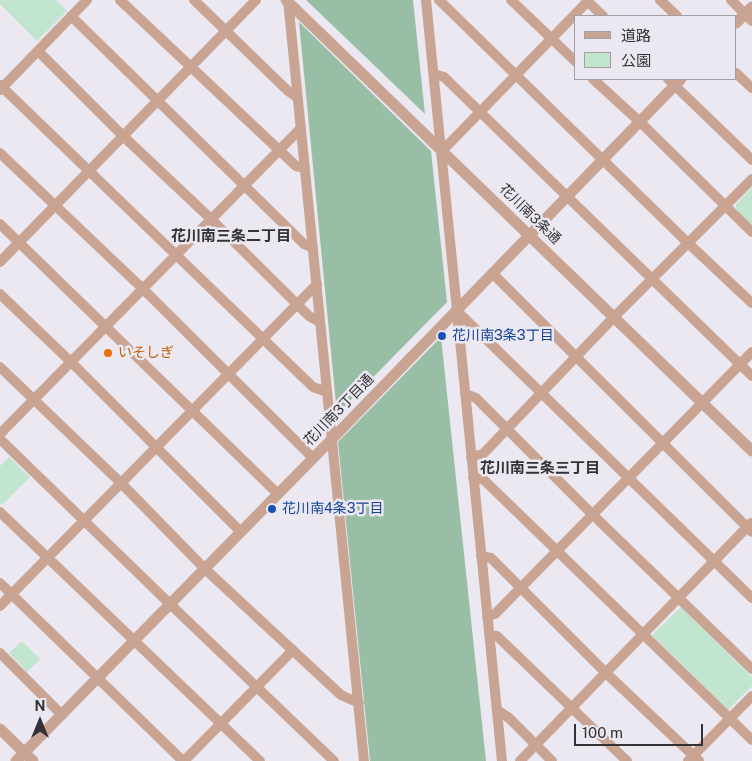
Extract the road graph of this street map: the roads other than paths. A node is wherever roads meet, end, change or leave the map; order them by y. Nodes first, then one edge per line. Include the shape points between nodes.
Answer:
1 (87, 0) edge
2 (120, 0) edge
3 (194, 0) edge
4 (256, 0) edge
5 (426, 0) edge
6 (439, 0) edge
7 (512, 0) edge
8 (660, 0) edge
9 (731, 0) edge
10 (288, 1) edge
11 (587, 1) edge
12 (750, 14) edge
13 (602, 15) edge
14 (676, 15) edge
15 (71, 16) junction
16 (737, 22) edge
17 (225, 31) junction
18 (551, 39) junction
19 (38, 51) junction
20 (574, 60) edge
21 (191, 66) junction
22 (737, 73) edge
23 (434, 74) junction
24 (517, 74) junction
25 (594, 80) edge
26 (675, 81) edge
27 (1, 87) edge
28 (752, 88) edge
29 (298, 98) junction
30 (157, 101) junction
31 (480, 112) junction
32 (640, 122) junction
33 (301, 128) junction
34 (123, 136) junction
35 (279, 150) junction
36 (442, 152) junction
37 (0, 153) edge
38 (603, 159) junction
39 (752, 160) edge
40 (305, 168) junction
41 (89, 170) junction
42 (752, 178) edge
43 (244, 185) junction
44 (566, 196) junction
45 (55, 205) junction
46 (725, 206) junction
47 (211, 219) junction
48 (0, 224) edge
49 (752, 232) edge
50 (529, 235) junction
51 (19, 242) junction
52 (688, 243) junction
53 (313, 248) junction
54 (175, 255) junction
55 (0, 262) edge
56 (492, 273) junction
57 (652, 279) junction
58 (317, 284) junction
59 (142, 288) junction
60 (0, 294) edge
61 (752, 303) edge
62 (298, 304) junction
63 (456, 310) junction
64 (614, 317) junction
65 (320, 322) junction
66 (105, 326) junction
67 (264, 339) junction
68 (752, 352) edge
69 (576, 357) junction
70 (71, 362) junction
71 (740, 364) junction
72 (0, 367) edge
73 (230, 374) junction
74 (752, 376) edge
75 (327, 392) junction
76 (465, 394) junction
77 (541, 394) junction
78 (34, 399) junction
79 (702, 402) junction
80 (193, 412) junction
81 (506, 430) junction
82 (0, 434) edge
83 (0, 439) edge
84 (332, 439) junction
85 (663, 443) junction
86 (156, 448) junction
87 (752, 451) edge
88 (471, 457) junction
89 (313, 458) junction
90 (473, 477) junction
91 (628, 478) junction
92 (121, 483) junction
93 (278, 494) junction
94 (0, 512) edge
95 (592, 514) junction
96 (84, 521) junction
97 (750, 527) edge
98 (241, 532) junction
99 (557, 550) junction
100 (481, 556) junction
101 (47, 558) junction
102 (714, 562) junction
103 (205, 569) junction
104 (0, 583) edge
105 (520, 587) junction
106 (11, 594) junction
107 (678, 598) junction
108 (752, 598) edge
109 (170, 604) junction
110 (0, 606) edge
111 (487, 616) junction
112 (489, 635) junction
113 (642, 635) junction
114 (134, 641) junction
115 (293, 650) junction
116 (0, 653) edge
117 (752, 669) edge
118 (606, 673) junction
119 (98, 678) junction
120 (256, 688) junction
121 (752, 696) edge
122 (358, 703) junction
123 (572, 708) junction
124 (497, 710) junction
125 (62, 715) junction
126 (731, 718) junction
127 (221, 723) junction
128 (0, 729) edge
129 (752, 740) edge
130 (536, 745) junction
131 (20, 757) edge
132 (364, 757) edge
133 (693, 759) edge
134 (33, 761) edge
135 (184, 761) edge
136 (260, 761) edge
137 (334, 761) edge
138 (354, 761) edge
139 (502, 761) edge
140 (520, 761) edge
141 (552, 761) edge
142 (627, 761) edge

1 - 15 street
2 - 21 street
3 - 17 street
4 - 17 street
5 - 23 street
6 - 24 street
7 - 18 street
8 - 14 street
9 - 12 street
10 - 29 street
10 - 36 street, 花川南3条通
11 - 13 street
11 - 18 street
12 - 16 street
15 - 19 street
15 - 30 street
17 - 21 street
17 - 29 street
18 - 20 street
18 - 24 street
19 - 27 street
19 - 34 street
21 - 30 street
21 - 35 street
22 - 28 street
23 - 31 street via 444,77
23 - 36 street
24 - 31 street
24 - 38 street
25 - 32 street
26 - 32 street, 花川南3丁目通
26 - 39 street
27 - 41 street
29 - 33 street
30 - 34 street
30 - 43 street
31 - 36 street
31 - 44 street
32 - 38 street, 花川南3丁目通
32 - 46 street
33 - 35 street
33 - 40 street
34 - 41 street
34 - 47 street
35 - 40 street via 296,166
35 - 43 street
36 - 50 street, 花川南3条通
36 - 63 street
37 - 45 street
38 - 44 street, 花川南3丁目通
38 - 52 street
40 - 53 street
41 - 45 street
41 - 54 street
42 - 46 street
43 - 47 street
43 - 53 street via 304,244
44 - 50 street, 花川南3丁目通
44 - 57 street
45 - 51 street
45 - 59 street
46 - 49 street
46 - 52 street
47 - 54 street
47 - 62 street
48 - 51 street
50 - 56 street, 花川南3丁目通
50 - 64 street, 花川南3条通
51 - 55 street
51 - 66 street
52 - 57 street
52 - 61 street
53 - 58 street
54 - 59 street
54 - 67 street
56 - 63 street, 花川南3丁目通
56 - 69 street
57 - 64 street
57 - 71 street
58 - 62 street
58 - 65 street
59 - 66 street
59 - 73 street
60 - 70 street
62 - 65 street
62 - 67 street
63 - 76 street
63 - 77 street
63 - 84 street, 花川南3丁目通
64 - 69 street
64 - 79 street, 花川南3条通
65 - 75 street
66 - 70 street
66 - 80 street
67 - 73 street
67 - 75 street via 312,387
68 - 71 street
69 - 77 street
69 - 85 street
70 - 78 street
70 - 86 street
71 - 74 street
71 - 79 street
72 - 78 street
73 - 80 street
73 - 89 street
75 - 84 street
76 - 81 street via 476,398
76 - 88 street
77 - 81 street
77 - 91 street
78 - 82 street
78 - 92 street
79 - 85 street
79 - 87 street, 花川南3条通
80 - 86 street
80 - 93 street
81 - 88 street via 483,454
81 - 95 street
83 - 96 street
84 - 89 street, 花川南3丁目通
84 - 122 street
85 - 91 street
85 - 97 street
86 - 92 street
86 - 98 street
88 - 90 street
89 - 93 street, 花川南3丁目通
90 - 99 street via 484,480
90 - 100 street
91 - 95 street
91 - 102 street
92 - 96 street
92 - 103 street
93 - 98 street, 花川南3丁目通
94 - 101 street
95 - 99 street
95 - 107 street
96 - 101 street
96 - 109 street
97 - 102 street
98 - 103 street, 花川南3丁目通
99 - 105 street
99 - 113 street
100 - 105 street via 492,558
100 - 111 street
101 - 106 street
101 - 114 street
102 - 107 street
102 - 108 street
103 - 109 street, 花川南3丁目通
103 - 115 street
104 - 106 street
105 - 111 street via 495,614
105 - 118 street
106 - 110 street
106 - 119 street
107 - 113 street
107 - 117 street
109 - 114 street, 花川南3丁目通
109 - 120 street
111 - 112 street
112 - 123 street via 497,636
112 - 124 street
113 - 118 street
113 - 126 street
114 - 119 street, 花川南3丁目通
114 - 127 street
115 - 120 street
115 - 122 street via 341,695
116 - 125 street
118 - 123 street
118 - 133 street
119 - 125 street, 花川南3丁目通
119 - 135 street
120 - 127 street
120 - 137 street
121 - 126 street
122 - 132 street
123 - 130 street
123 - 142 street
124 - 130 street
124 - 139 street
125 - 131 street, 花川南3丁目通
126 - 129 street
126 - 133 street
127 - 135 street
127 - 136 street
128 - 131 street
130 - 140 street
130 - 141 street
131 - 134 street
132 - 138 street

